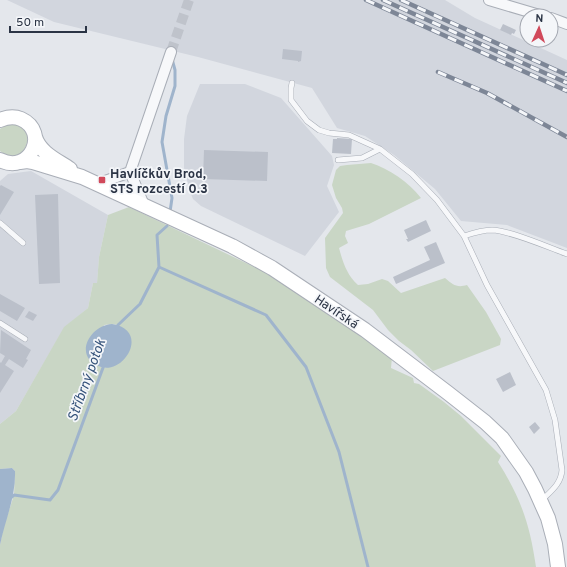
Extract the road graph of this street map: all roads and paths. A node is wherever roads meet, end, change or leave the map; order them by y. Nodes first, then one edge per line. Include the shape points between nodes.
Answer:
1 (489, 0) edge
2 (519, 9) edge
3 (171, 52) tunnel mouth
4 (292, 83) dead end
5 (1, 120) edge
6 (35, 137) junction
7 (380, 149) junction
8 (0, 160) edge
9 (338, 160) dead end
10 (18, 163) junction
11 (0, 172) edge
12 (130, 172) junction
13 (82, 177) junction
14 (97, 184) junction
15 (144, 205) junction
16 (0, 223) edge
17 (464, 236) junction
18 (23, 244) dead end
19 (567, 254) edge
20 (0, 322) edge
21 (25, 339) dead end
22 (542, 504) junction
23 (558, 567) edge

1 - 2 street
3 - 12 street
4 - 7 lane via 291,100 318,130 349,135
5 - 6 street, Havířská via 12,117 23,120 32,128
6 - 10 street via 32,152
6 - 13 street, Havířská via 44,152
7 - 9 lane via 362,158
7 - 17 lane via 412,174 432,194
8 - 10 street, Havířská
10 - 11 street via 7,166
10 - 13 street, Havířská via 30,161
12 - 14 street
12 - 15 street
13 - 14 street, Havířská
14 - 15 street, Havířská
15 - 22 street, Havířská via 232,246 272,268 365,330 485,422 502,438 526,472
16 - 18 lane
17 - 19 lane via 492,230 515,235
17 - 22 lane via 487,286 546,390 556,420 561,478
20 - 21 lane
22 - 23 street, Havířská via 552,530

